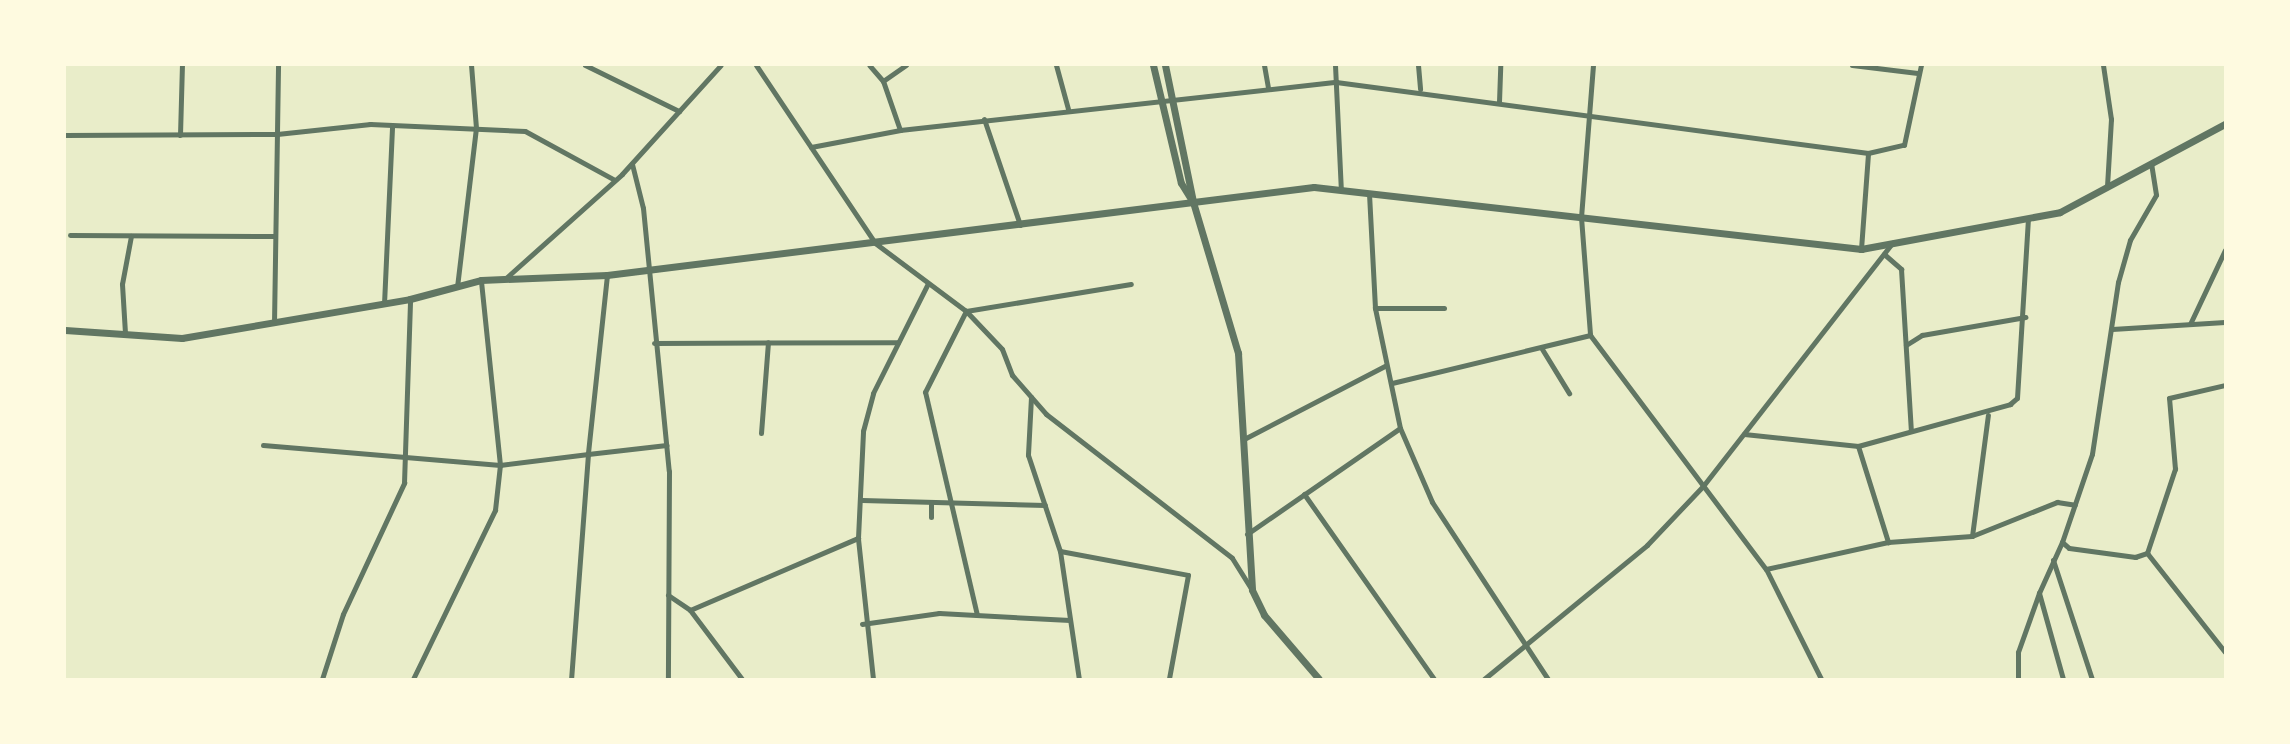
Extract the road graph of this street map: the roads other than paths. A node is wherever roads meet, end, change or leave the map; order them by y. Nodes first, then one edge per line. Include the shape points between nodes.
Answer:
1 (182, 65) edge
2 (278, 65) edge
3 (471, 65) edge
4 (585, 65) edge
5 (721, 65) edge
6 (756, 65) edge
7 (869, 65) edge
8 (906, 65) edge
9 (1056, 65) edge
10 (1153, 65) edge
11 (1165, 65) edge
12 (1264, 65) edge
13 (1335, 65) edge
14 (1418, 65) edge
15 (1500, 65) edge
16 (1592, 65) edge
17 (1852, 65) edge
18 (1921, 65) edge
19 (2104, 65) edge
20 (1918, 74) junction
21 (883, 81) junction
22 (1336, 82) junction
23 (1268, 88) junction
24 (1420, 89) junction
25 (1173, 100) junction
26 (1162, 101) junction
27 (1499, 102) junction
28 (1068, 109) junction
29 (679, 111) junction
30 (1589, 115) junction
31 (984, 119) junction
32 (2225, 124) edge
33 (392, 125) junction
34 (476, 128) junction
35 (900, 130) junction
36 (277, 134) junction
37 (65, 135) edge
38 (180, 135) junction
39 (811, 147) junction
40 (1868, 153) junction
41 (2151, 163) junction
42 (632, 164) junction
43 (615, 180) junction
44 (2107, 187) junction
45 (1340, 190) junction
46 (1368, 193) junction
47 (1193, 202) junction
48 (1581, 217) junction
49 (2028, 218) junction
50 (1020, 225) junction
51 (70, 235) dead end
52 (131, 236) junction
53 (275, 236) junction
54 (875, 243) junction
55 (1892, 243) junction
56 (1861, 249) junction
57 (2225, 250) edge
58 (1884, 254) junction
59 (646, 271) junction
60 (607, 275) junction
61 (507, 276) junction
62 (481, 280) junction
63 (1130, 284) dead end
64 (927, 285) junction
65 (457, 286) junction
66 (410, 299) junction
67 (384, 304) junction
68 (1375, 308) junction
69 (1444, 308) dead end
70 (966, 311) junction
71 (2025, 317) junction
72 (2225, 322) edge
73 (274, 323) junction
74 (2190, 324) junction
75 (2112, 329) junction
76 (65, 330) edge
77 (125, 333) junction
78 (1590, 335) junction
79 (768, 342) junction
80 (898, 342) junction
81 (654, 343) junction
82 (1906, 346) junction
83 (1542, 349) junction
84 (1385, 366) junction
85 (1392, 383) junction
86 (2225, 385) edge
87 (1569, 393) dead end
88 (1031, 397) junction
89 (1988, 415) junction
90 (1400, 428) junction
91 (1911, 431) junction
92 (761, 433) dead end
93 (1744, 433) junction
94 (1244, 439) junction
95 (263, 445) dead end
96 (666, 445) junction
97 (1858, 446) junction
98 (587, 454) junction
99 (409, 455) junction
100 (500, 465) junction
101 (1703, 485) junction
102 (1304, 494) junction
103 (862, 500) junction
104 (931, 502) junction
105 (951, 502) junction
106 (1045, 505) junction
107 (2075, 505) junction
108 (931, 517) dead end
109 (1247, 534) junction
110 (1972, 536) junction
111 (858, 538) junction
112 (1888, 542) junction
113 (2062, 542) junction
114 (1060, 551) junction
115 (2147, 552) junction
116 (2053, 561) junction
117 (1766, 569) junction
118 (1252, 590) junction
119 (2039, 593) junction
120 (668, 595) junction
121 (690, 610) junction
122 (977, 615) junction
123 (1070, 620) junction
124 (862, 624) junction
125 (1525, 645) junction
126 (2225, 652) edge
127 (322, 679) edge
128 (413, 679) edge
129 (570, 679) edge
130 (668, 679) edge
131 (742, 679) edge
132 (873, 679) edge
133 (1079, 679) edge
134 (1168, 679) edge
135 (1319, 679) edge
136 (1434, 679) edge
137 (1484, 679) edge
138 (1548, 679) edge
139 (1821, 679) edge
140 (2019, 679) edge
141 (2063, 679) edge
142 (2092, 679) edge

1 - 38 street
2 - 36 street
3 - 34 street
4 - 29 street
5 - 29 street
6 - 39 street
7 - 21 street
8 - 21 street
9 - 28 street
10 - 26 street
11 - 25 street
12 - 23 street
13 - 22 street
14 - 24 street
15 - 27 street
16 - 30 street
17 - 20 street
18 - 20 street
19 - 44 street via 2111,119
20 - 40 street via 1904,145
21 - 35 street
22 - 23 street
22 - 24 street
22 - 45 street
23 - 25 street
24 - 27 street
25 - 26 street
25 - 47 street
26 - 28 street
26 - 47 street via 1181,183
27 - 30 street
28 - 31 street
29 - 42 street
30 - 40 street
30 - 48 street
31 - 35 street
31 - 50 street
32 - 41 street
33 - 34 street
33 - 36 street
33 - 67 street
34 - 43 street via 525,131
34 - 65 street
35 - 39 street
36 - 38 street
36 - 53 street
37 - 38 street
39 - 54 street
40 - 56 street
41 - 44 street
41 - 75 street via 2156,195 2130,240
42 - 43 street
42 - 59 street via 643,208
43 - 61 street
44 - 49 street via 2060,212
45 - 46 street
45 - 47 street via 1314,187
46 - 48 street
46 - 68 street
47 - 50 street
47 - 94 street via 1238,352
48 - 56 street
48 - 78 street
49 - 55 street
49 - 71 street
50 - 54 street
51 - 52 street
52 - 53 street
52 - 77 street via 122,284
53 - 73 street
54 - 59 street
54 - 64 street
55 - 56 street
55 - 58 street
57 - 74 street
58 - 82 street via 1901,269
58 - 93 street
59 - 60 street
59 - 81 street
60 - 61 street
60 - 98 street
61 - 62 street
62 - 65 street
62 - 100 street
63 - 70 street
64 - 70 street
64 - 80 street
65 - 66 street
66 - 67 street
66 - 99 street
67 - 73 street
68 - 69 street
68 - 84 street
70 - 88 street via 1002,349 1012,374
70 - 105 street via 925,392
71 - 82 street via 1922,335
71 - 89 street via 2017,398
72 - 74 street
73 - 77 street via 182,338
74 - 75 street
75 - 107 street via 2102,411
76 - 77 street
78 - 83 street
78 - 101 street
79 - 80 street
79 - 81 street
79 - 92 street
80 - 103 street via 863,431
81 - 96 street
82 - 91 street
83 - 85 street
83 - 87 street
84 - 85 street
84 - 94 street
85 - 90 street
86 - 115 street via 2169,398 2175,470
88 - 106 street via 1028,455
88 - 118 street via 1231,558
89 - 91 street
89 - 110 street
90 - 102 street
90 - 125 street via 1432,502
91 - 97 street
93 - 97 street
93 - 101 street
94 - 109 street
95 - 99 street
96 - 98 street
96 - 120 street
97 - 112 street
98 - 100 street
98 - 129 street
99 - 100 street
99 - 127 street
100 - 128 street via 495,510
101 - 117 street
101 - 125 street via 1647,545
102 - 109 street
102 - 136 street
103 - 104 street
103 - 111 street
104 - 105 street
104 - 108 street
105 - 106 street
105 - 122 street
106 - 114 street
107 - 110 street via 2057,502
107 - 113 street
109 - 118 street
110 - 112 street
111 - 121 street
111 - 124 street
112 - 117 street
113 - 115 street via 2069,548 2135,557
113 - 116 street
114 - 123 street
114 - 134 street via 1188,575
115 - 126 street
116 - 119 street
116 - 142 street
117 - 139 street
118 - 135 street via 1264,615
119 - 140 street
119 - 141 street
120 - 121 street
120 - 130 street
121 - 131 street
122 - 123 street
122 - 124 street via 939,613
123 - 133 street
124 - 132 street
125 - 137 street
125 - 138 street

